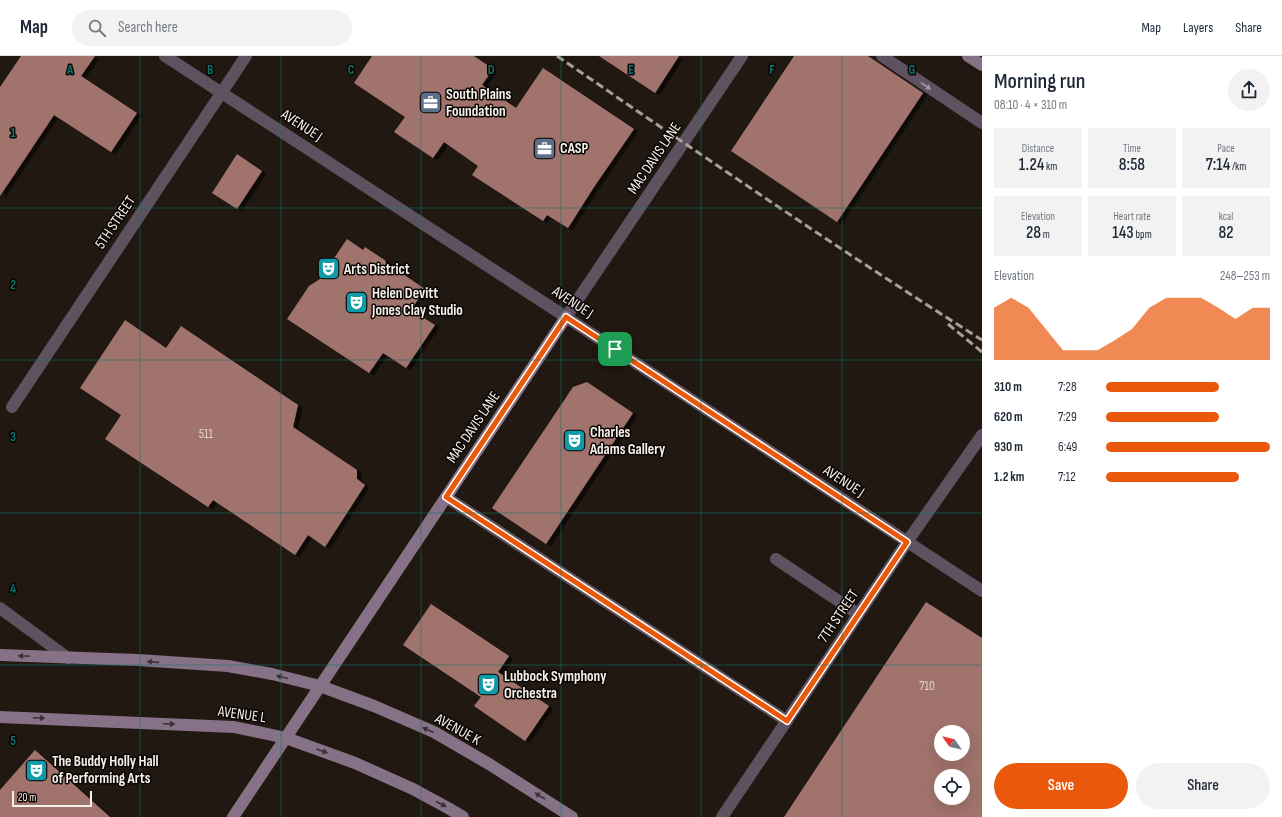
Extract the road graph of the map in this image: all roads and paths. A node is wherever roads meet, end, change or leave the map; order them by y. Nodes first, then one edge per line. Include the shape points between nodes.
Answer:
1 (165, 56) edge
2 (246, 56) edge
3 (742, 56) edge
4 (882, 56) edge
5 (968, 56) edge
6 (982, 66) edge
7 (222, 92) junction
8 (982, 123) edge
9 (566, 317) junction
10 (12, 407) dead end
11 (982, 435) edge
12 (446, 497) junction
13 (907, 542) junction
14 (776, 559) dead end
15 (982, 591) edge
16 (0, 608) edge
17 (858, 614) junction
18 (0, 655) edge
19 (68, 658) junction
20 (320, 686) junction
21 (0, 717) edge
22 (787, 721) junction
23 (286, 738) junction
24 (233, 817) edge
25 (463, 817) edge
26 (572, 817) edge
27 (722, 817) edge

1 - 7 street, AVENUE J
2 - 7 street, 5TH STREET
3 - 9 street, MAC DAVIS LANE
4 -> 8 street
5 - 6 main road
7 - 9 street, AVENUE J
7 - 10 street, 5TH STREET
9 - 12 main road, MAC DAVIS LANE
9 - 13 street, AVENUE J
11 - 13 street, 7TH STREET
12 - 20 main road, MAC DAVIS LANE
12 - 22 street
13 - 15 street, AVENUE J
13 - 17 street, 7TH STREET
14 - 17 street
16 - 19 street
17 - 22 street, 7TH STREET
19 -> 18 main road
20 -> 19 main road via 228,666
20 - 23 main road, MAC DAVIS LANE
26 -> 20 main road, AVENUE K via 434,732
21 -> 23 main road, AVENUE L via 234,727
22 - 27 street, 7TH STREET
23 - 24 main road, MAC DAVIS LANE
23 -> 25 main road, AVENUE L via 355,763 413,789

